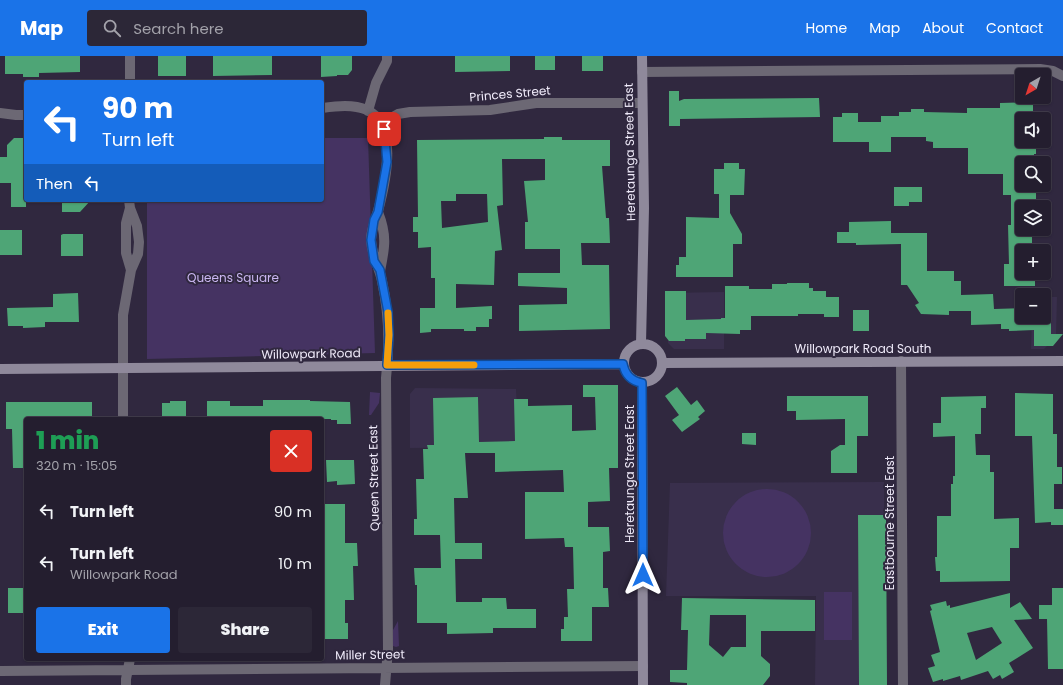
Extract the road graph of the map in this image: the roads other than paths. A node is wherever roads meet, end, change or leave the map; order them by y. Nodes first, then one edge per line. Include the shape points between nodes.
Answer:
1 (387, 56) edge
2 (642, 56) edge
3 (130, 58) edge
4 (642, 72) junction
5 (1063, 76) edge
6 (130, 80) edge
7 (642, 103) junction
8 (324, 108) edge
9 (368, 111) junction
10 (0, 113) edge
11 (24, 115) edge
12 (382, 123) junction
13 (129, 204) edge
14 (641, 344) junction
15 (901, 361) junction
16 (1063, 361) edge
17 (662, 363) junction
18 (623, 364) junction
19 (387, 365) junction
20 (123, 368) junction
21 (0, 370) edge
22 (642, 383) junction
23 (123, 417) edge
24 (130, 661) edge
25 (643, 666) junction
26 (387, 668) junction
27 (128, 670) junction
28 (0, 671) edge
29 (126, 685) edge
30 (385, 685) edge
31 (644, 685) edge
32 (903, 685) edge

1 - 9 street
2 - 4 main road, Heretaunga Street East
3 - 6 street
4 - 5 street via 1040,69
4 - 7 main road, Heretaunga Street East
7 - 12 street, Princes Street via 536,103 490,110 410,112 398,114
7 - 14 main road, Heretaunga Street East via 644,208
8 - 9 street via 349,106
9 - 12 street
10 - 11 street
12 - 19 street, Queen Street East via 387,162 371,240 388,312
13 - 20 street via 137,226 138,254 131,270 123,315
14 - 17 main road via 653,347
14 - 18 main road via 627,351
15 - 16 main road, Willowpark Road South
15 - 17 main road, Willowpark Road South
15 - 32 street, Eastbourne Street East
17 - 22 main road via 659,374 649,382
18 - 19 main road, Willowpark Road
18 - 22 main road via 630,378
19 - 20 main road, Willowpark Road
19 - 26 street, Queen Street East
20 - 21 main road, Willowpark Road
20 - 23 street
22 - 25 main road, Heretaunga Street East
24 - 27 street
25 - 26 street, Miller Street
25 - 31 main road, Heretaunga Street East
26 - 27 street, Miller Street
26 - 30 street, Queen Street East
27 - 28 street, Miller Street
27 - 29 street

